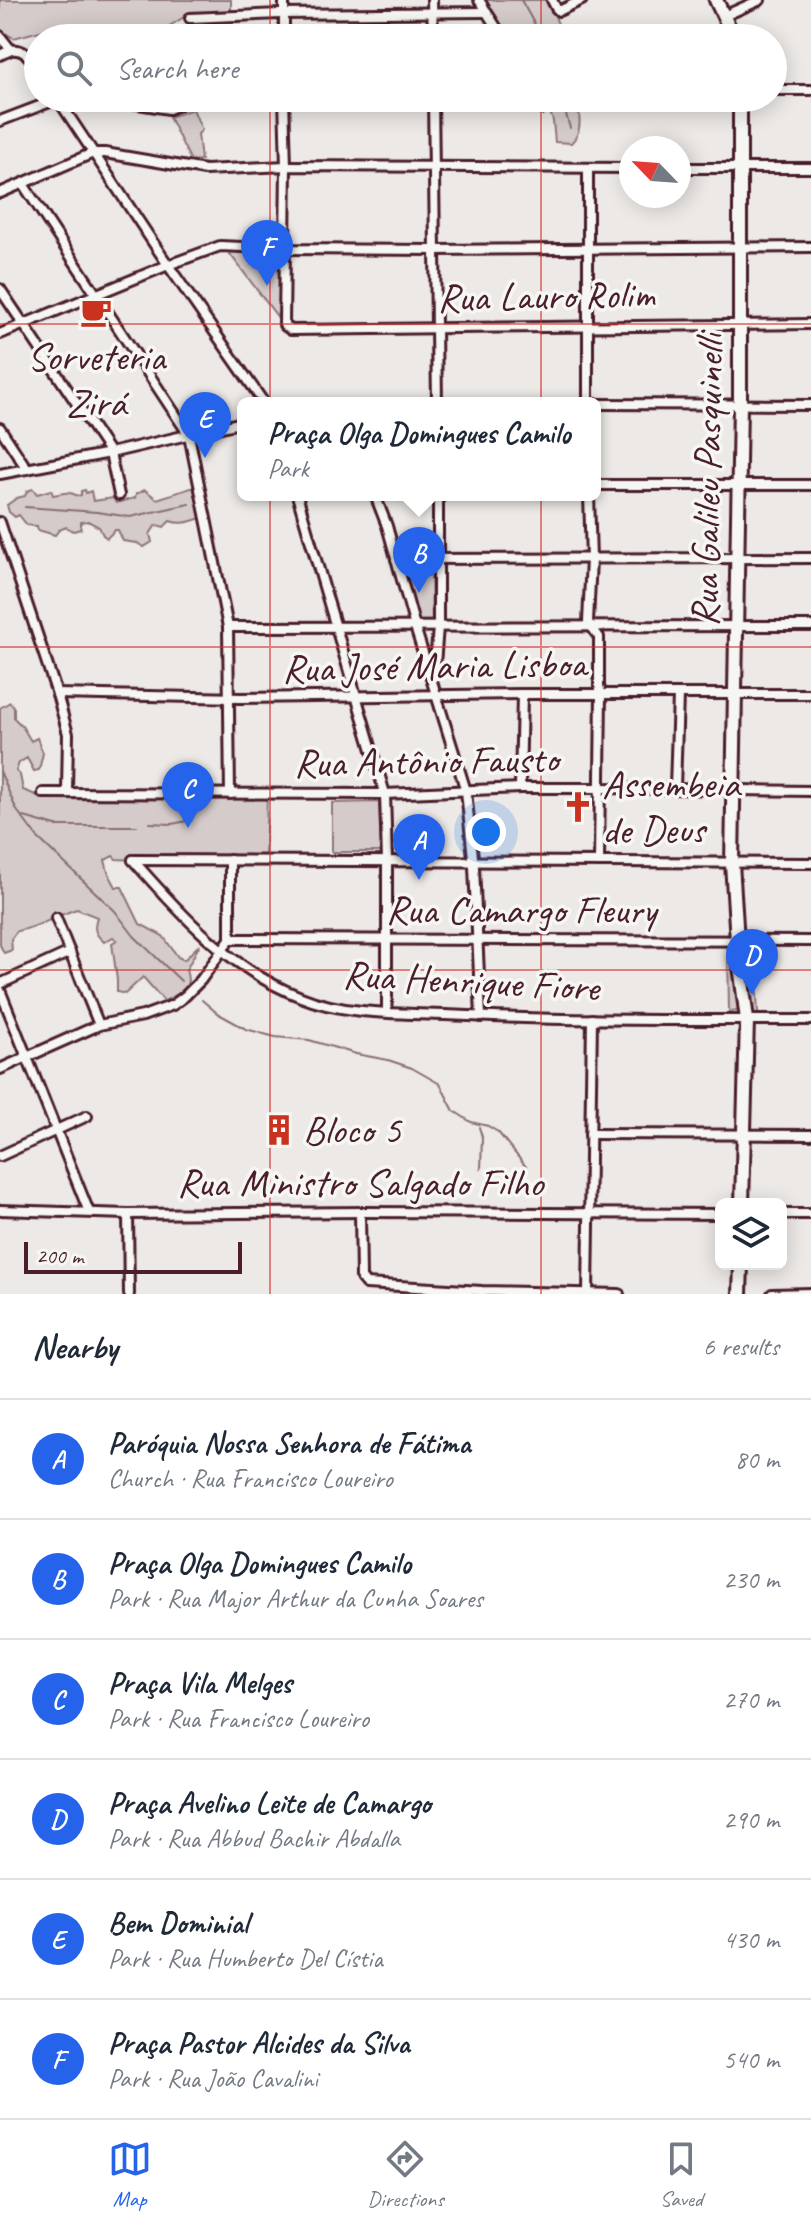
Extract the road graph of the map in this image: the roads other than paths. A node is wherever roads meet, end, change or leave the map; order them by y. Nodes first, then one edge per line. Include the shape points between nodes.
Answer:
1 (284, 0) edge
2 (432, 0) edge
3 (479, 0) edge
4 (552, 0) edge
5 (582, 0) edge
6 (716, 0) edge
7 (760, 0) edge
8 (433, 12) junction
9 (487, 12) junction
10 (284, 14) junction
11 (724, 16) junction
12 (190, 18) dead end
13 (284, 24) edge
14 (433, 24) edge
15 (494, 24) edge
16 (728, 24) edge
17 (0, 36) edge
18 (11, 50) junction
19 (24, 52) edge
20 (0, 55) edge
21 (787, 90) edge
22 (811, 90) edge
23 (24, 111) edge
24 (66, 112) edge
25 (284, 112) edge
26 (433, 112) edge
27 (740, 112) edge
28 (0, 121) edge
29 (93, 153) junction
30 (286, 166) junction
31 (740, 167) junction
32 (434, 168) junction
33 (588, 168) junction
34 (619, 168) edge
35 (691, 168) edge
36 (811, 168) edge
37 (23, 184) junction
38 (0, 193) edge
39 (741, 247) junction
40 (811, 247) edge
41 (588, 248) junction
42 (284, 249) junction
43 (435, 250) junction
44 (168, 265) junction
45 (0, 289) edge
46 (97, 296) junction
47 (740, 324) junction
48 (811, 324) edge
49 (24, 325) junction
50 (588, 325) junction
51 (436, 328) junction
52 (0, 334) edge
53 (260, 397) edge
54 (437, 397) edge
55 (588, 397) edge
56 (601, 404) edge
57 (740, 405) junction
58 (811, 405) edge
59 (237, 423) edge
60 (0, 428) edge
61 (189, 435) junction
62 (110, 453) junction
63 (27, 469) junction
64 (0, 474) edge
65 (601, 485) edge
66 (738, 485) junction
67 (811, 485) edge
68 (119, 495) dead end
69 (299, 501) edge
70 (377, 501) edge
71 (438, 501) edge
72 (589, 501) edge
73 (0, 522) edge
74 (737, 558) junction
75 (811, 558) edge
76 (396, 559) junction
77 (438, 559) junction
78 (591, 559) junction
79 (738, 626) junction
80 (811, 626) edge
81 (228, 627) junction
82 (336, 627) junction
83 (415, 627) junction
84 (438, 627) junction
85 (593, 628) junction
86 (433, 681) junction
87 (601, 693) junction
88 (57, 694) junction
89 (522, 694) junction
90 (736, 694) junction
91 (811, 694) edge
92 (437, 695) junction
93 (678, 695) junction
94 (355, 697) junction
95 (230, 698) junction
96 (520, 788) junction
97 (600, 788) junction
98 (675, 788) junction
99 (735, 790) junction
100 (466, 791) junction
101 (811, 791) edge
102 (67, 792) junction
103 (43, 793) dead end
104 (230, 794) junction
105 (385, 794) junction
106 (230, 860) junction
107 (387, 861) junction
108 (474, 862) junction
109 (599, 862) junction
110 (732, 863) junction
111 (811, 863) edge
112 (56, 918) dead end
113 (230, 939) junction
114 (386, 940) junction
115 (478, 940) junction
116 (737, 941) junction
117 (811, 941) edge
118 (221, 949) junction
119 (70, 952) junction
120 (0, 987) edge
121 (387, 1012) junction
122 (481, 1017) junction
123 (592, 1019) junction
124 (747, 1020) junction
125 (811, 1020) edge
126 (99, 1025) junction
127 (27, 1057) junction
128 (0, 1069) edge
129 (87, 1116) dead end
130 (58, 1130) junction
131 (590, 1134) junction
132 (744, 1135) junction
133 (811, 1135) edge
134 (0, 1156) edge
135 (742, 1198) edge
136 (0, 1210) edge
137 (89, 1212) junction
138 (360, 1212) junction
139 (589, 1213) junction
140 (128, 1214) junction
141 (715, 1214) edge
142 (787, 1214) edge
143 (811, 1214) edge
144 (741, 1270) edge
145 (811, 1293) edge
146 (129, 1294) edge
147 (588, 1294) edge
148 (619, 1294) edge
149 (740, 1294) edge
150 (772, 1294) edge

1 - 10 street
2 - 8 street
3 - 9 street
4 - 5 street via 559,11
6 - 11 street
7 - 11 street
8 - 9 street
8 - 10 street
8 - 14 street
9 - 15 street
10 - 12 street
10 - 13 street
11 - 16 street
17 - 18 street
18 - 19 street
18 - 20 street
21 - 22 street
23 - 28 street
24 - 29 street
25 - 30 street
26 - 32 street
27 - 31 street, Rua Galileu Pasquinelli
29 - 30 street via 205,170
29 - 37 street
29 - 44 street
30 - 32 street
30 - 42 street
31 - 35 street
31 - 36 street
31 - 39 street, Rua Galileu Pasquinelli
32 - 33 street
32 - 43 street
33 - 34 street
33 - 41 street
37 - 38 street
37 - 46 street
39 - 40 street
39 - 41 street
39 - 47 street, Rua Galileu Pasquinelli
41 - 43 street
41 - 50 street
42 - 43 street
42 - 44 street via 220,246
42 - 51 street, Rua Lauro Rolim via 284,325 291,330
43 - 51 street
44 - 46 street
44 - 53 street
45 - 49 street
46 - 49 street
46 - 61 street
47 - 48 street, Rua Lauro Rolim
47 - 50 street, Rua Lauro Rolim
47 - 57 street, Rua Galileu Pasquinelli
49 - 52 street
49 - 62 street
50 - 51 street, Rua Lauro Rolim
50 - 55 street
51 - 54 street
56 - 57 street
57 - 58 street
57 - 66 street, Rua Galileu Pasquinelli
59 - 61 street
60 - 63 street
61 - 62 street
61 - 81 street
62 - 63 street
62 - 68 street
63 - 64 street
65 - 66 street
66 - 67 street
66 - 74 street, Rua Galileu Pasquinelli
69 - 82 street
70 - 76 street
71 - 77 street
72 - 78 street
73 - 88 street
74 - 75 street
74 - 78 street
74 - 79 street, Rua Galileu Pasquinelli
76 - 77 street
76 - 83 street
77 - 78 street
77 - 84 street
78 - 85 street via 588,622
79 - 80 street
79 - 85 street
79 - 90 street, Rua Galileu Pasquinelli
81 - 82 street
81 - 95 street
82 - 83 street
82 - 94 street
83 - 84 street
83 - 86 street
84 - 85 street
84 - 86 street
85 - 87 street via 599,637
86 - 92 street
87 - 89 street, Rua José Maria Lisboa
87 - 93 street, Rua José Maria Lisboa
87 - 97 street
88 - 95 street, Rua José Maria Lisboa
88 - 102 street via 68,734
89 - 92 street, Rua José Maria Lisboa
89 - 96 street
90 - 91 street, Rua José Maria Lisboa
90 - 93 street, Rua José Maria Lisboa
90 - 99 street, Rua Galileu Pasquinelli
92 - 94 street, Rua José Maria Lisboa
92 - 100 street
93 - 98 street
94 - 95 street, Rua José Maria Lisboa
94 - 105 street
95 - 104 street
96 - 97 street, Rua Antônio Fausto
96 - 100 street, Rua Antônio Fausto
97 - 98 street, Rua Antônio Fausto
97 - 109 street
98 - 99 street, Rua Antônio Fausto
99 - 101 street, Rua Antônio Fausto
99 - 110 street, Rua Galileu Pasquinelli
100 - 105 street, Rua Antônio Fausto
100 - 108 street
102 - 103 street, Rua Antônio Fausto
102 - 104 street, Rua Antônio Fausto
104 - 105 street, Rua Antônio Fausto
105 - 107 street
106 - 107 street
106 - 113 street
106 - 118 street, Rua Henrique Fiore via 133,860
107 - 108 street
107 - 114 street
108 - 109 street
108 - 115 street
109 - 110 street
110 - 111 street
110 - 116 street, Rua Galileu Pasquinelli
112 - 119 street
113 - 114 street, Rua Camargo Fleury
113 - 118 street
114 - 115 street, Rua Camargo Fleury
114 - 121 street
115 - 116 street, Rua Camargo Fleury
115 - 122 street
116 - 117 street, Rua Camargo Fleury
116 - 124 street, Rua Galileu Pasquinelli
118 - 121 street, Rua Henrique Fiore via 256,976 298,996
118 - 126 street via 196,986 173,1005
119 - 120 street
119 - 126 street
120 - 127 street
121 - 122 street, Rua Henrique Fiore
122 - 123 street, Rua Henrique Fiore
123 - 124 street, Rua Henrique Fiore
123 - 131 street
124 - 125 street, Rua Henrique Fiore
124 - 132 street, Rua Galileu Pasquinelli
126 - 127 street
127 - 128 street
127 - 130 street
129 - 130 street
130 - 134 street
130 - 137 street
131 - 132 street
131 - 139 street
132 - 133 street
132 - 135 street, Rua Galileu Pasquinelli
136 - 137 street, Rua Ministro Salgado Filho
137 - 140 street, Rua Ministro Salgado Filho
138 - 139 street, Rua Ministro Salgado Filho
138 - 140 street, Rua Ministro Salgado Filho
138 - 147 street via 361,1278 366,1284
139 - 141 street, Rua Ministro Salgado Filho
139 - 147 street
140 - 146 street
142 - 143 street
144 - 149 street
145 - 150 street
147 - 148 street

